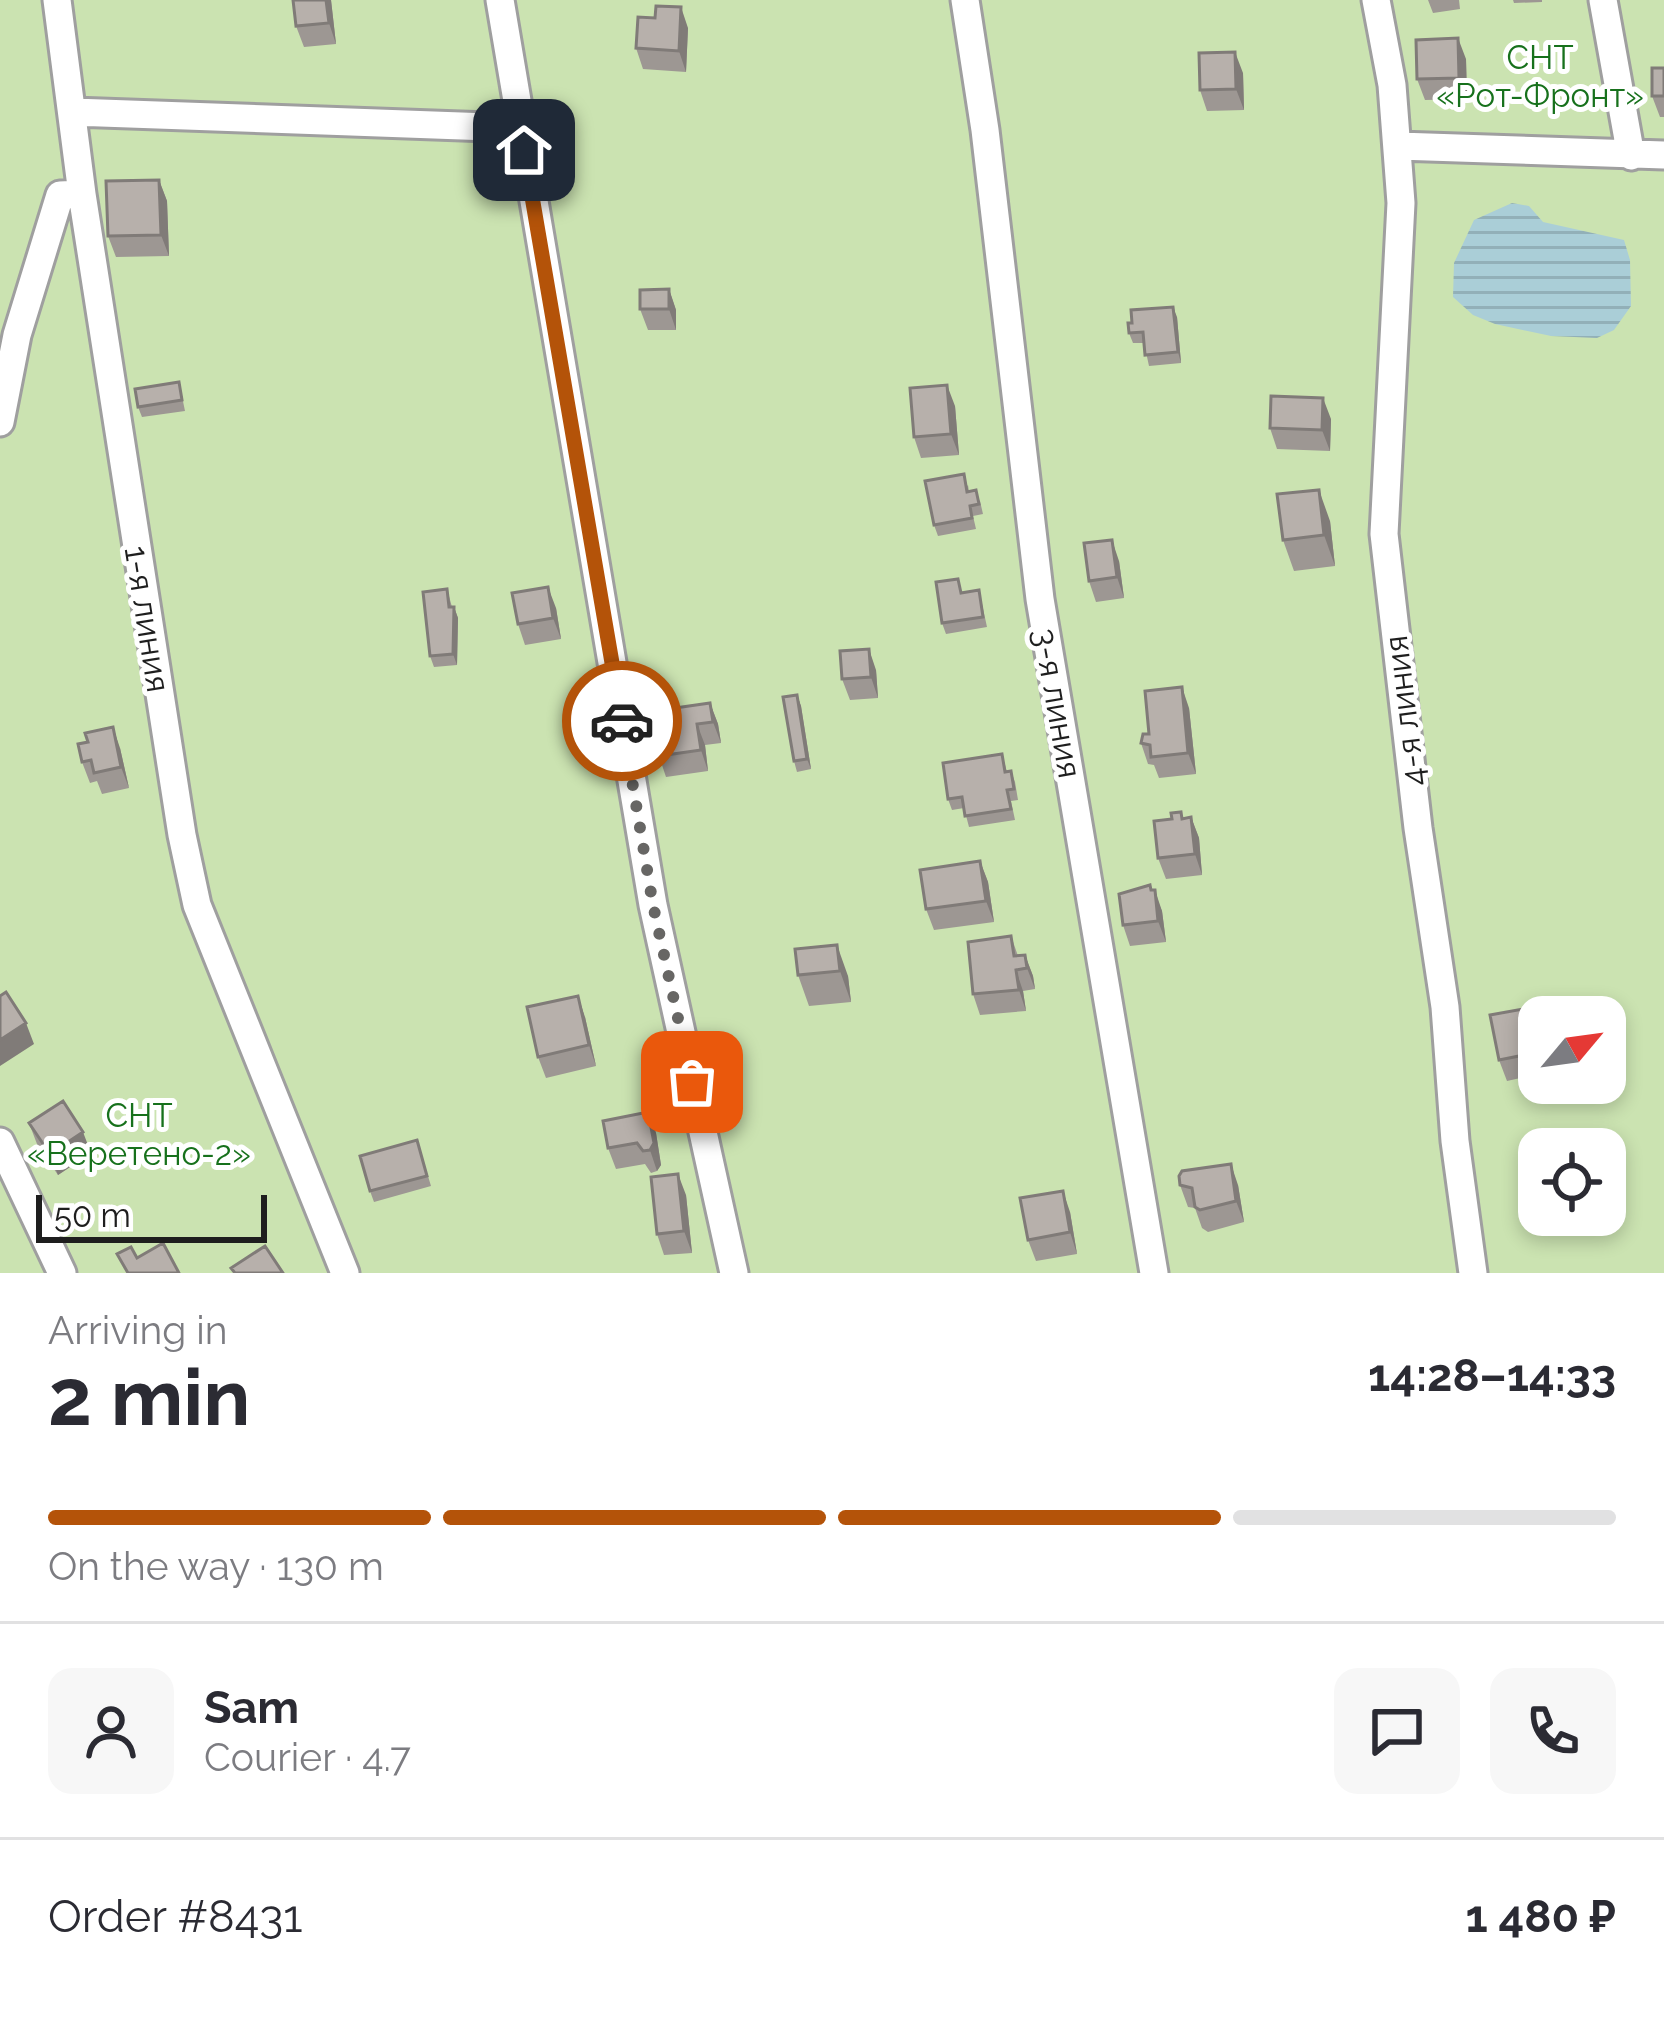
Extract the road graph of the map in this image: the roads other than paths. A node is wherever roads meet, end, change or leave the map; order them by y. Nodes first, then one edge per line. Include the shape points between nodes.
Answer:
1 (58, 0) edge
2 (500, 0) edge
3 (965, 0) edge
4 (1376, 0) edge
5 (1603, 0) edge
6 (73, 112) junction
7 (520, 128) junction
8 (1398, 146) junction
9 (1664, 155) edge
10 (1631, 156) junction
11 (82, 194) junction
12 (0, 422) edge
13 (0, 1142) edge
14 (62, 1273) edge
15 (345, 1273) edge
16 (734, 1273) edge
17 (1154, 1273) edge
18 (1473, 1273) edge

1 - 6 street, 1-я линия
2 - 7 street
3 - 17 street, 3-я линия via 1040,599
4 - 8 street, 4-я линия
5 - 10 street
6 - 7 street
6 - 11 street, 1-я линия
7 - 16 street via 653,905
8 - 10 street
8 - 18 street, 4-я линия via 1399,294 1384,534
9 - 10 street
11 - 12 street via 60,195
11 - 15 street, 1-я линия via 197,905
13 - 14 street

